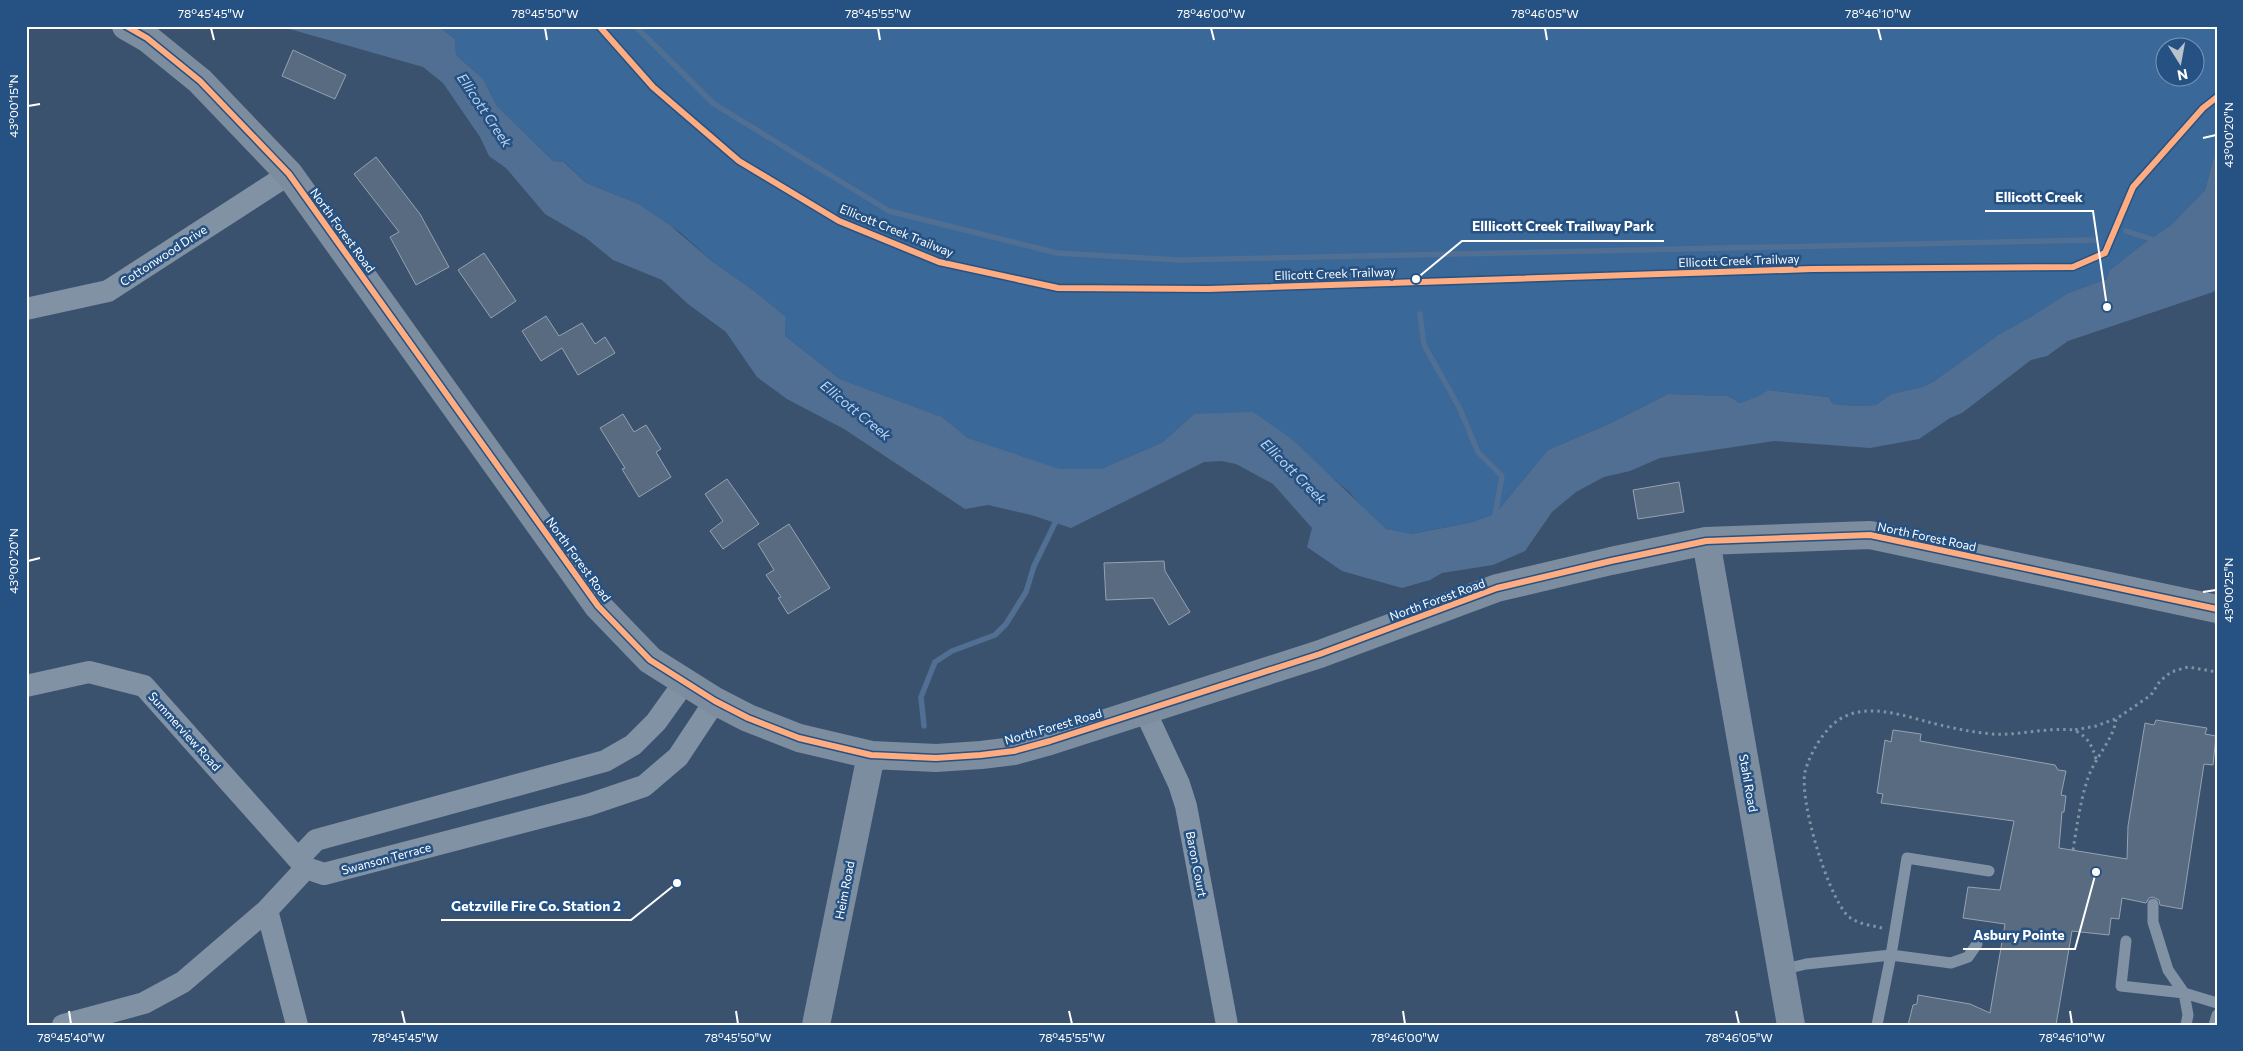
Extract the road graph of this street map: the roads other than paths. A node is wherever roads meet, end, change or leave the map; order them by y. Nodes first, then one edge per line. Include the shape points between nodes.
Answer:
1 (126, 26) edge
2 (289, 174) junction
3 (26, 309) edge
4 (1706, 541) junction
5 (2217, 609) edge
6 (684, 682) junction
7 (26, 686) edge
8 (715, 701) junction
9 (1145, 711) junction
10 (871, 755) junction
11 (302, 863) junction
12 (1988, 872) dead end
13 (2152, 904) dead end
14 (267, 910) junction
15 (2126, 941) dead end
16 (1977, 944) dead end
17 (1891, 954) junction
18 (1782, 970) junction
19 (2184, 994) junction
20 (2217, 1003) edge
21 (2217, 1016) edge
22 (63, 1025) edge
23 (296, 1025) edge
24 (816, 1025) edge
25 (1227, 1025) edge
26 (1790, 1025) edge
27 (1877, 1025) edge
28 (2186, 1025) edge
29 (2214, 1025) edge

1 - 2 street, North Forest Road via 200,81
2 - 3 street, Cottonwood Drive via 108,291
2 - 6 street, North Forest Road via 598,606 650,660
4 - 5 street, North Forest Road via 1870,535
4 - 9 street, North Forest Road via 1498,588 1320,654
4 - 18 street, Stahl Road
6 - 8 street, North Forest Road
6 - 11 street via 656,722 632,745 605,761 324,837 316,840
7 - 11 street, Summerview Road via 89,672 144,686
8 - 10 street, North Forest Road via 799,738
8 - 11 street, Swanson Terrace via 678,757 644,786 588,805 324,874
9 - 10 street, North Forest Road via 1014,750 982,756
9 - 25 street, Baron Court via 1186,806
10 - 24 street, Heim Road
11 - 14 street
12 - 17 lane via 1907,858
13 - 19 lane via 2153,922 2168,970
14 - 22 street via 183,982 144,1003
14 - 23 street
15 - 19 lane via 2121,986
16 - 17 lane via 1968,957 1951,963
17 - 18 lane
17 - 27 lane
18 - 26 street, Stahl Road
19 - 20 lane
19 - 28 lane via 2188,1014
21 - 29 lane

